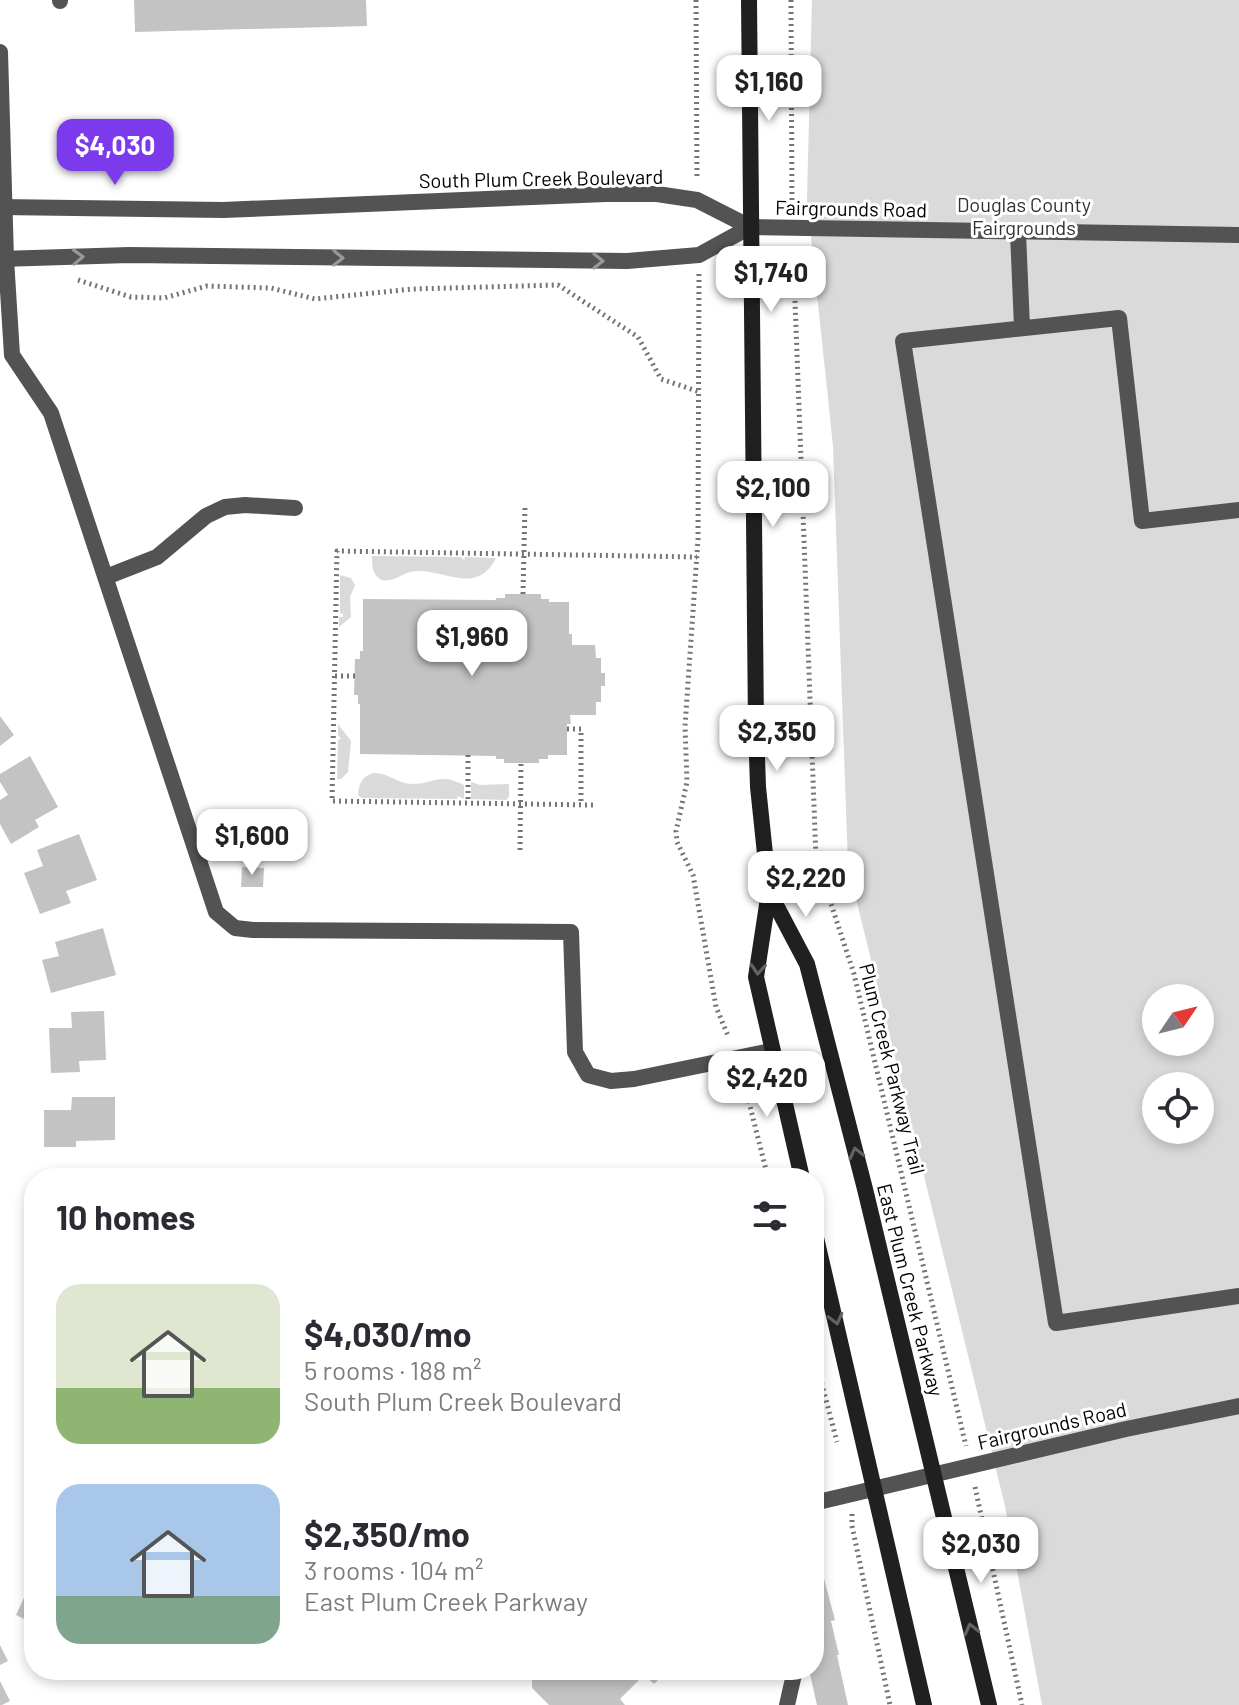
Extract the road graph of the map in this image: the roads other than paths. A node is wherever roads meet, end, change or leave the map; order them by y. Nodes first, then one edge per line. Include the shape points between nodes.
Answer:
1 (749, 0) edge
2 (0, 52) edge
3 (2, 207) edge
4 (750, 227) junction
5 (1018, 233) junction
6 (1239, 235) edge
7 (3, 259) edge
8 (1022, 327) junction
9 (295, 508) dead end
10 (1239, 510) edge
11 (106, 577) junction
12 (769, 892) junction
13 (771, 1051) junction
14 (800, 1168) edge
15 (824, 1271) edge
16 (1239, 1296) edge
17 (1239, 1406) edge
18 (933, 1474) junction
19 (875, 1487) junction
20 (824, 1501) edge
21 (793, 1680) edge
22 (787, 1705) edge
23 (924, 1705) edge
24 (989, 1705) edge

1 - 4 main road, East Plum Creek Parkway
2 - 3 street
3 - 4 street, South Plum Creek Boulevard via 223,210 657,194 697,200
3 - 7 street
4 - 5 street, Fairgrounds Road
7 -> 4 street via 129,255 627,261 699,255
4 - 12 main road, East Plum Creek Parkway via 756,726
5 - 6 street, Fairgrounds Road
5 - 8 street
7 - 11 street via 12,355 51,413
8 - 10 street via 1119,318 1142,521
8 - 16 street via 903,341 1056,1323
9 - 11 street via 225,507 199,521 157,557
11 - 13 street via 216,912 235,928 571,932 575,1052 588,1075 634,1079
12 -> 13 main road, East Plum Creek Parkway via 756,977
18 -> 12 main road, East Plum Creek Parkway via 807,964
13 - 14 main road, East Plum Creek Parkway
15 -> 19 main road
17 - 18 street, Fairgrounds Road
18 - 19 street, Fairgrounds Road
24 -> 18 main road, East Plum Creek Parkway
19 - 20 street, Fairgrounds Road
19 - 23 main road
21 - 22 street

